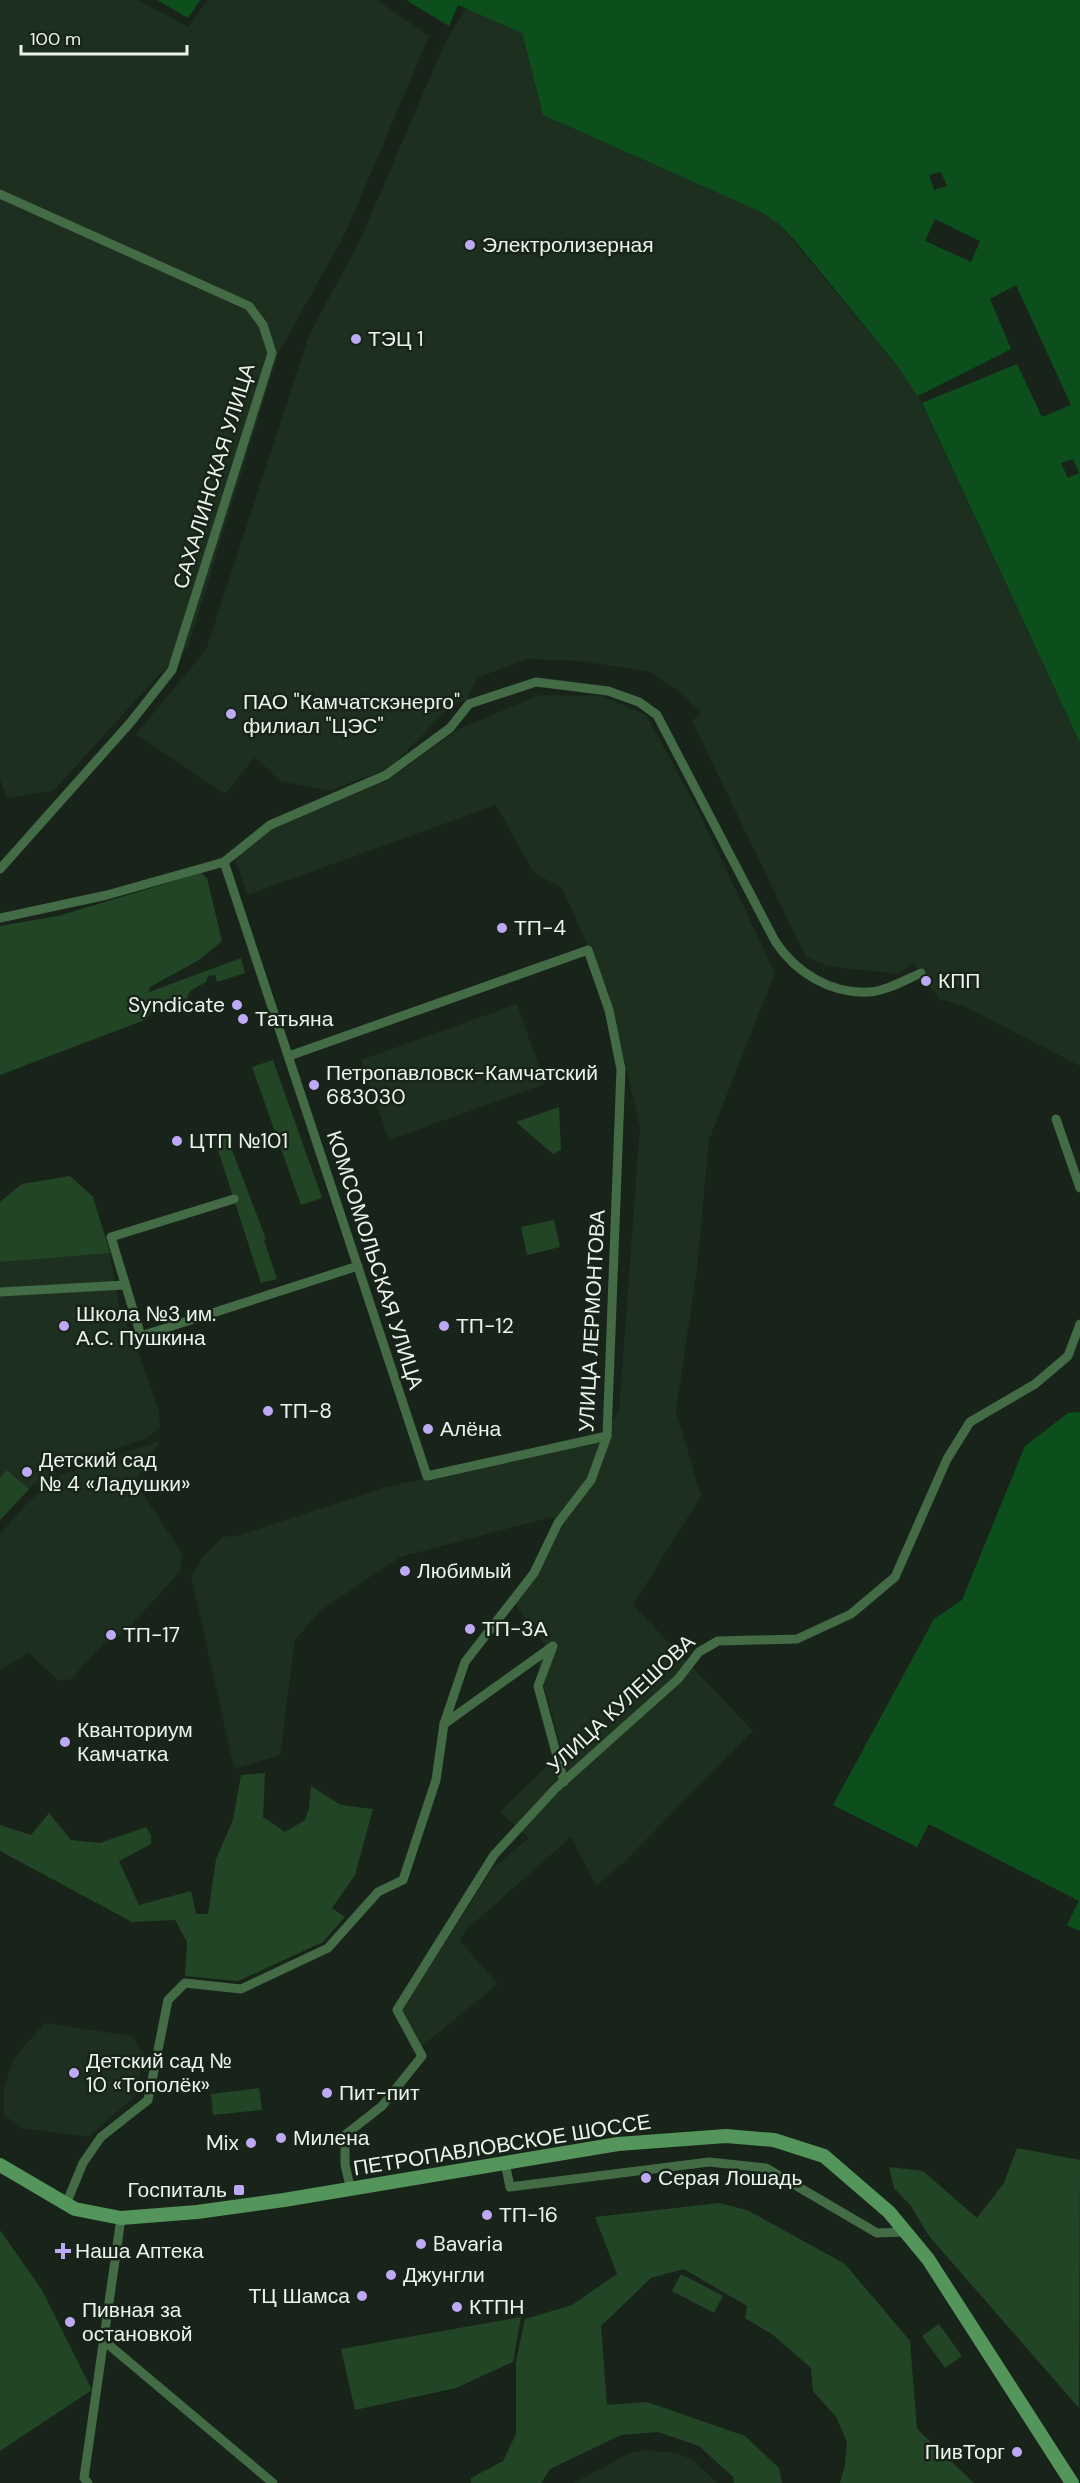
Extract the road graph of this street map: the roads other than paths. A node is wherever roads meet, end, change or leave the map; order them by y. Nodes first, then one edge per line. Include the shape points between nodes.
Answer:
1 (0, 194) edge
2 (224, 862) junction
3 (0, 868) edge
4 (0, 918) edge
5 (921, 973) dead end
6 (289, 1056) junction
7 (1056, 1119) dead end
8 (1080, 1188) edge
9 (234, 1199) dead end
10 (358, 1266) junction
11 (125, 1285) junction
12 (0, 1292) edge
13 (1080, 1324) edge
14 (607, 1436) junction
15 (444, 1724) junction
16 (564, 1782) junction
17 (505, 2163) junction
18 (0, 2165) edge
19 (351, 2190) junction
20 (66, 2204) junction
21 (121, 2217) junction
22 (905, 2232) junction
23 (103, 2340) junction
24 (88, 2483) edge
25 (273, 2483) edge
26 (1072, 2483) edge

1 - 3 street, САХАЛИНСКАЯ УЛИЦА via 249,306 263,325 272,353 172,670 130,723
2 - 4 street via 107,895
2 - 5 street via 270,825 386,775 450,728 469,704 536,682 567,684 608,691 639,702 657,715 786,958 811,978 868,992
2 - 6 street, КОМСОМОЛЬСКАЯ УЛИЦА
6 - 10 street, КОМСОМОЛЬСКАЯ УЛИЦА
6 - 14 street, УЛИЦА ЛЕРМОНТОВА via 588,950 609,1010 621,1069
7 - 8 street
9 - 11 street via 111,1237
10 - 11 street via 141,1336
10 - 14 street, КОМСОМОЛЬСКАЯ УЛИЦА via 427,1476
11 - 12 street
13 - 16 street, УЛИЦА КУЛЕШОВА via 1068,1356 1035,1384 970,1422 947,1459 895,1577 851,1614 797,1639 718,1641 699,1652 678,1679
14 - 15 street, УЛИЦА ЛЕРМОНТОВА via 591,1480 558,1523 534,1573 465,1662
15 - 16 street via 553,1646 538,1686
15 - 20 street, УЛИЦА ЛЕРМОНТОВА via 436,1780 403,1880 378,1893 327,1948 241,1989 184,1983 168,2000 148,2100 101,2137 83,2163
16 - 19 street, УЛИЦА КУЛЕШОВА via 494,1855 396,2010 422,2056 382,2106 345,2135 345,2165
17 - 19 main road, ПЕТРОПАВЛОВСКОЕ ШОССЕ
17 - 22 main road, ПЕТРОПАВЛОВСКОЕ ШОССЕ via 618,2144 726,2136 774,2140 824,2156 889,2212
17 - 22 street via 510,2187 709,2162 766,2168 877,2234
18 - 20 main road, ПЕТРОПАВЛОВСКОЕ ШОССЕ
19 - 21 main road, ПЕТРОПАВЛОВСКОЕ ШОССЕ via 197,2212
20 - 21 main road, ПЕТРОПАВЛОВСКОЕ ШОССЕ
21 - 23 street
22 - 26 main road, ПЕТРОПАВЛОВСКОЕ ШОССЕ via 928,2259
23 - 24 street via 84,2478
23 - 25 street

